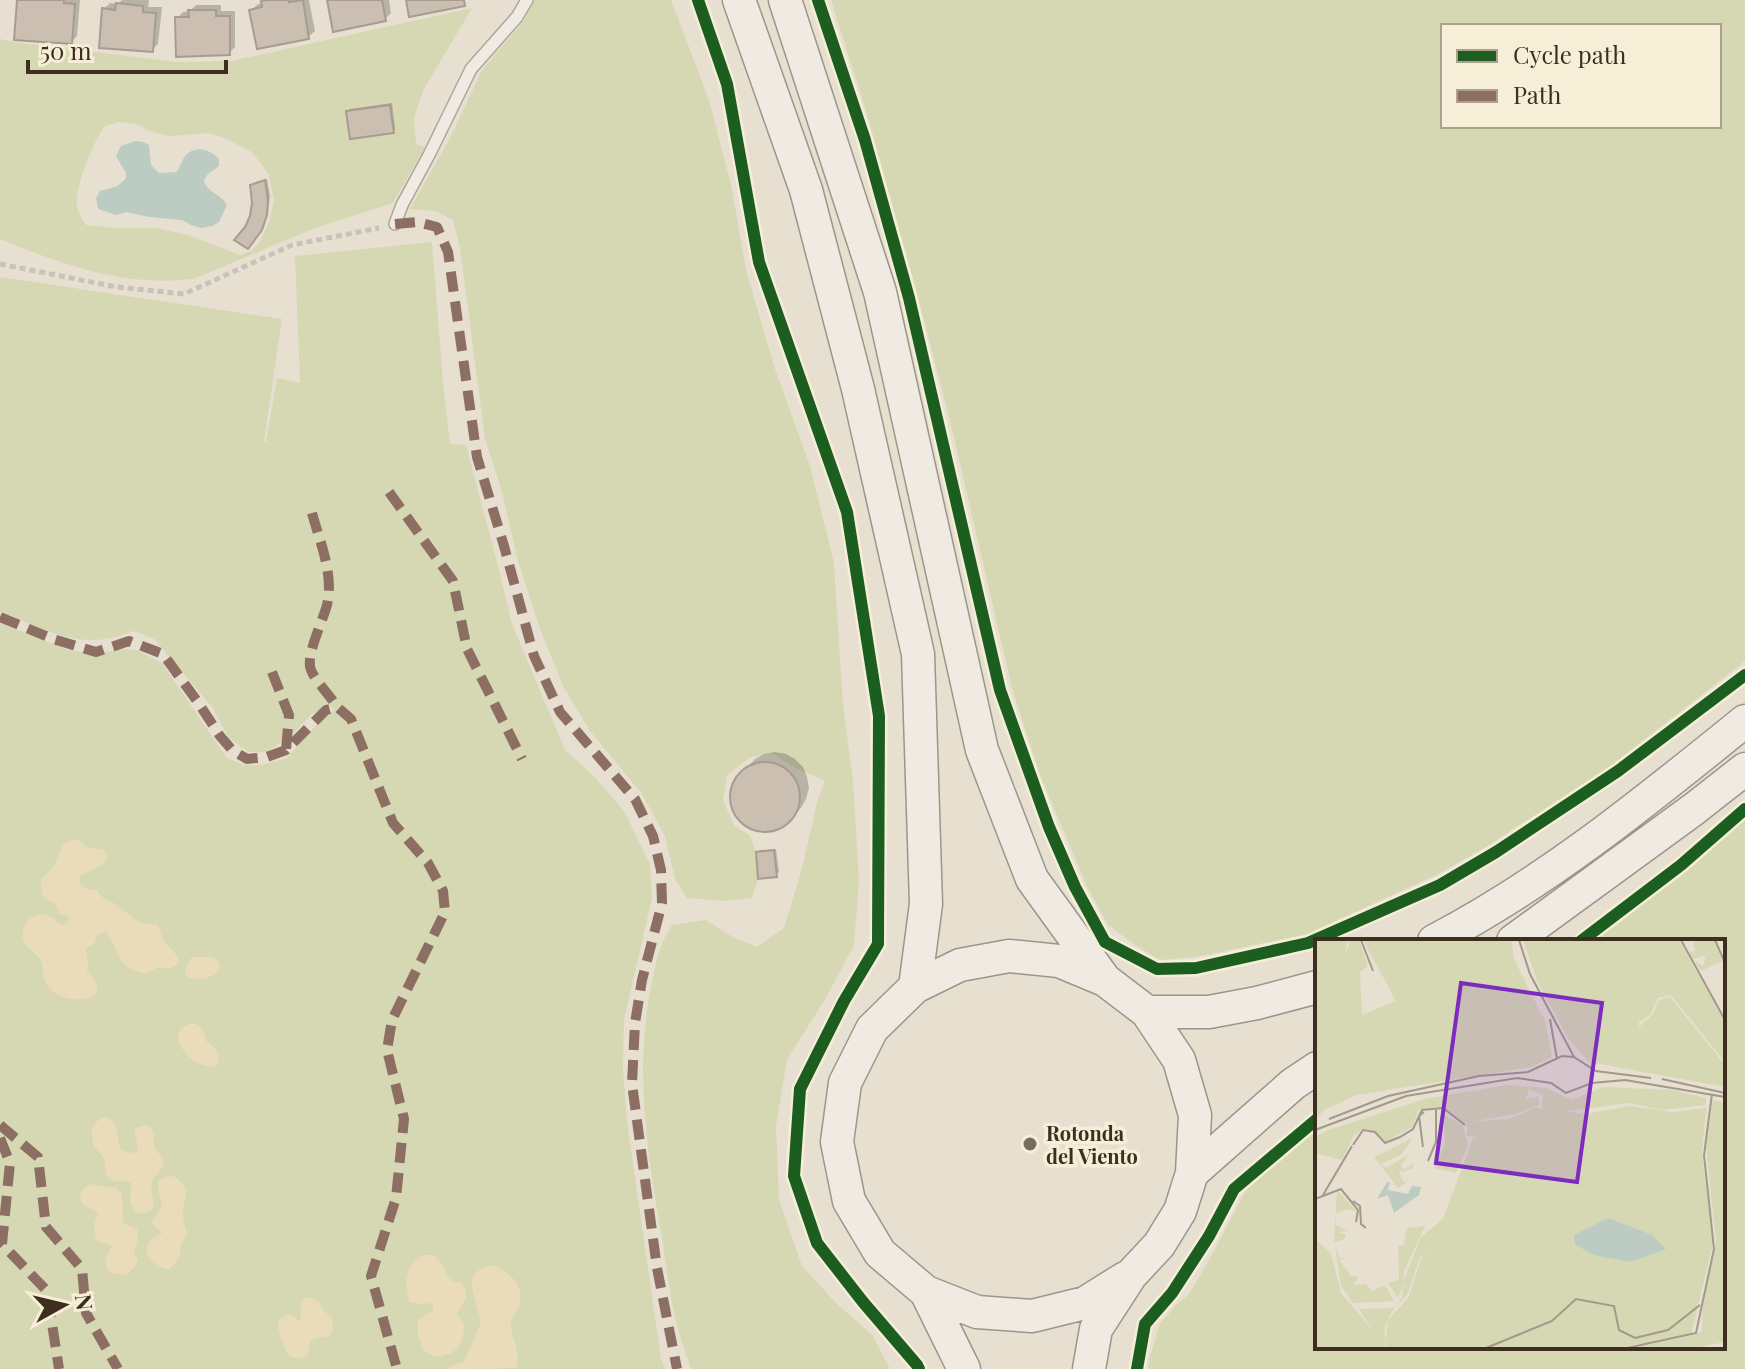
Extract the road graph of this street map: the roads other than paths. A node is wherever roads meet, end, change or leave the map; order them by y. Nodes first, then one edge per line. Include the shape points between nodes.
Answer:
1 (527, 0) edge
2 (739, 0) edge
3 (785, 0) edge
4 (395, 224) road end
5 (1745, 721) edge
6 (1745, 769) edge
7 (1438, 939) edge
8 (1516, 939) edge
9 (1105, 980) junction
10 (915, 987) junction
11 (1315, 988) edge
12 (1147, 1012) junction
13 (1315, 1069) edge
14 (1192, 1173) junction
15 (1131, 1275) junction
16 (926, 1292) junction
17 (964, 1369) edge
18 (1089, 1369) edge

1 - 4 lane via 471,69
2 - 10 main road via 806,190 918,654 926,904
3 - 9 main road via 880,292 982,750 1032,879
5 - 7 main road via 1592,843
6 - 8 main road
9 - 10 main road via 1059,961 1009,956 960,965
9 - 12 main road
10 - 16 main road via 872,1029 845,1083 837,1142 849,1201 880,1253
11 - 12 main road via 1209,1012
12 - 14 main road via 1179,1060 1195,1115
13 - 14 main road
14 - 15 main road via 1180,1211
15 - 16 main road via 1085,1303 1032,1316 977,1312
15 - 18 main road via 1096,1329
16 - 17 main road

